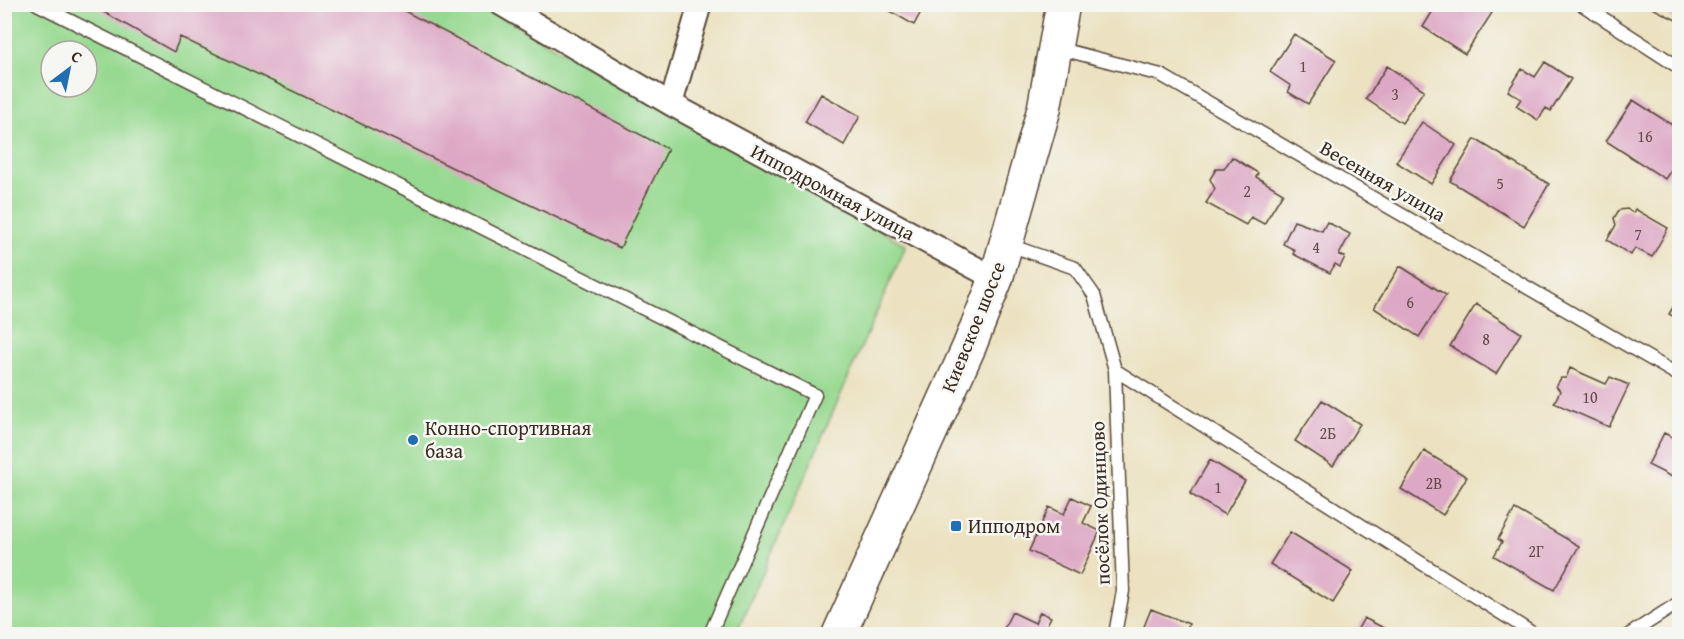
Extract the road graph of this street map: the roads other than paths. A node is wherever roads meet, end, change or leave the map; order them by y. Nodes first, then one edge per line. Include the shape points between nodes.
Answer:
1 (37, 4) edge
2 (501, 4) edge
3 (700, 4) edge
4 (1063, 4) edge
5 (1581, 4) edge
6 (1055, 47) junction
7 (1680, 68) edge
8 (670, 104) junction
9 (1006, 243) junction
10 (996, 279) junction
11 (1115, 370) junction
12 (1680, 376) edge
13 (1680, 602) edge
14 (710, 634) edge
15 (839, 634) edge
16 (1115, 634) edge
17 (1534, 634) edge
18 (1630, 634) edge

1 - 14 lane via 815,395
2 - 8 street, Ипподромная улица
3 - 8 street
4 - 6 main road, Киевское шоссе
5 - 7 lane
6 - 9 main road, Киевское шоссе via 1044,109
6 - 12 lane, Весенняя улица via 1161,75
8 - 10 street, Ипподромная улица
9 - 10 main road, Киевское шоссе
9 - 11 lane, посёлок Одинцово via 1075,268 1094,295
10 - 15 main road, Киевское шоссе
11 - 16 lane, посёлок Одинцово via 1123,591
11 - 17 lane
13 - 18 lane

